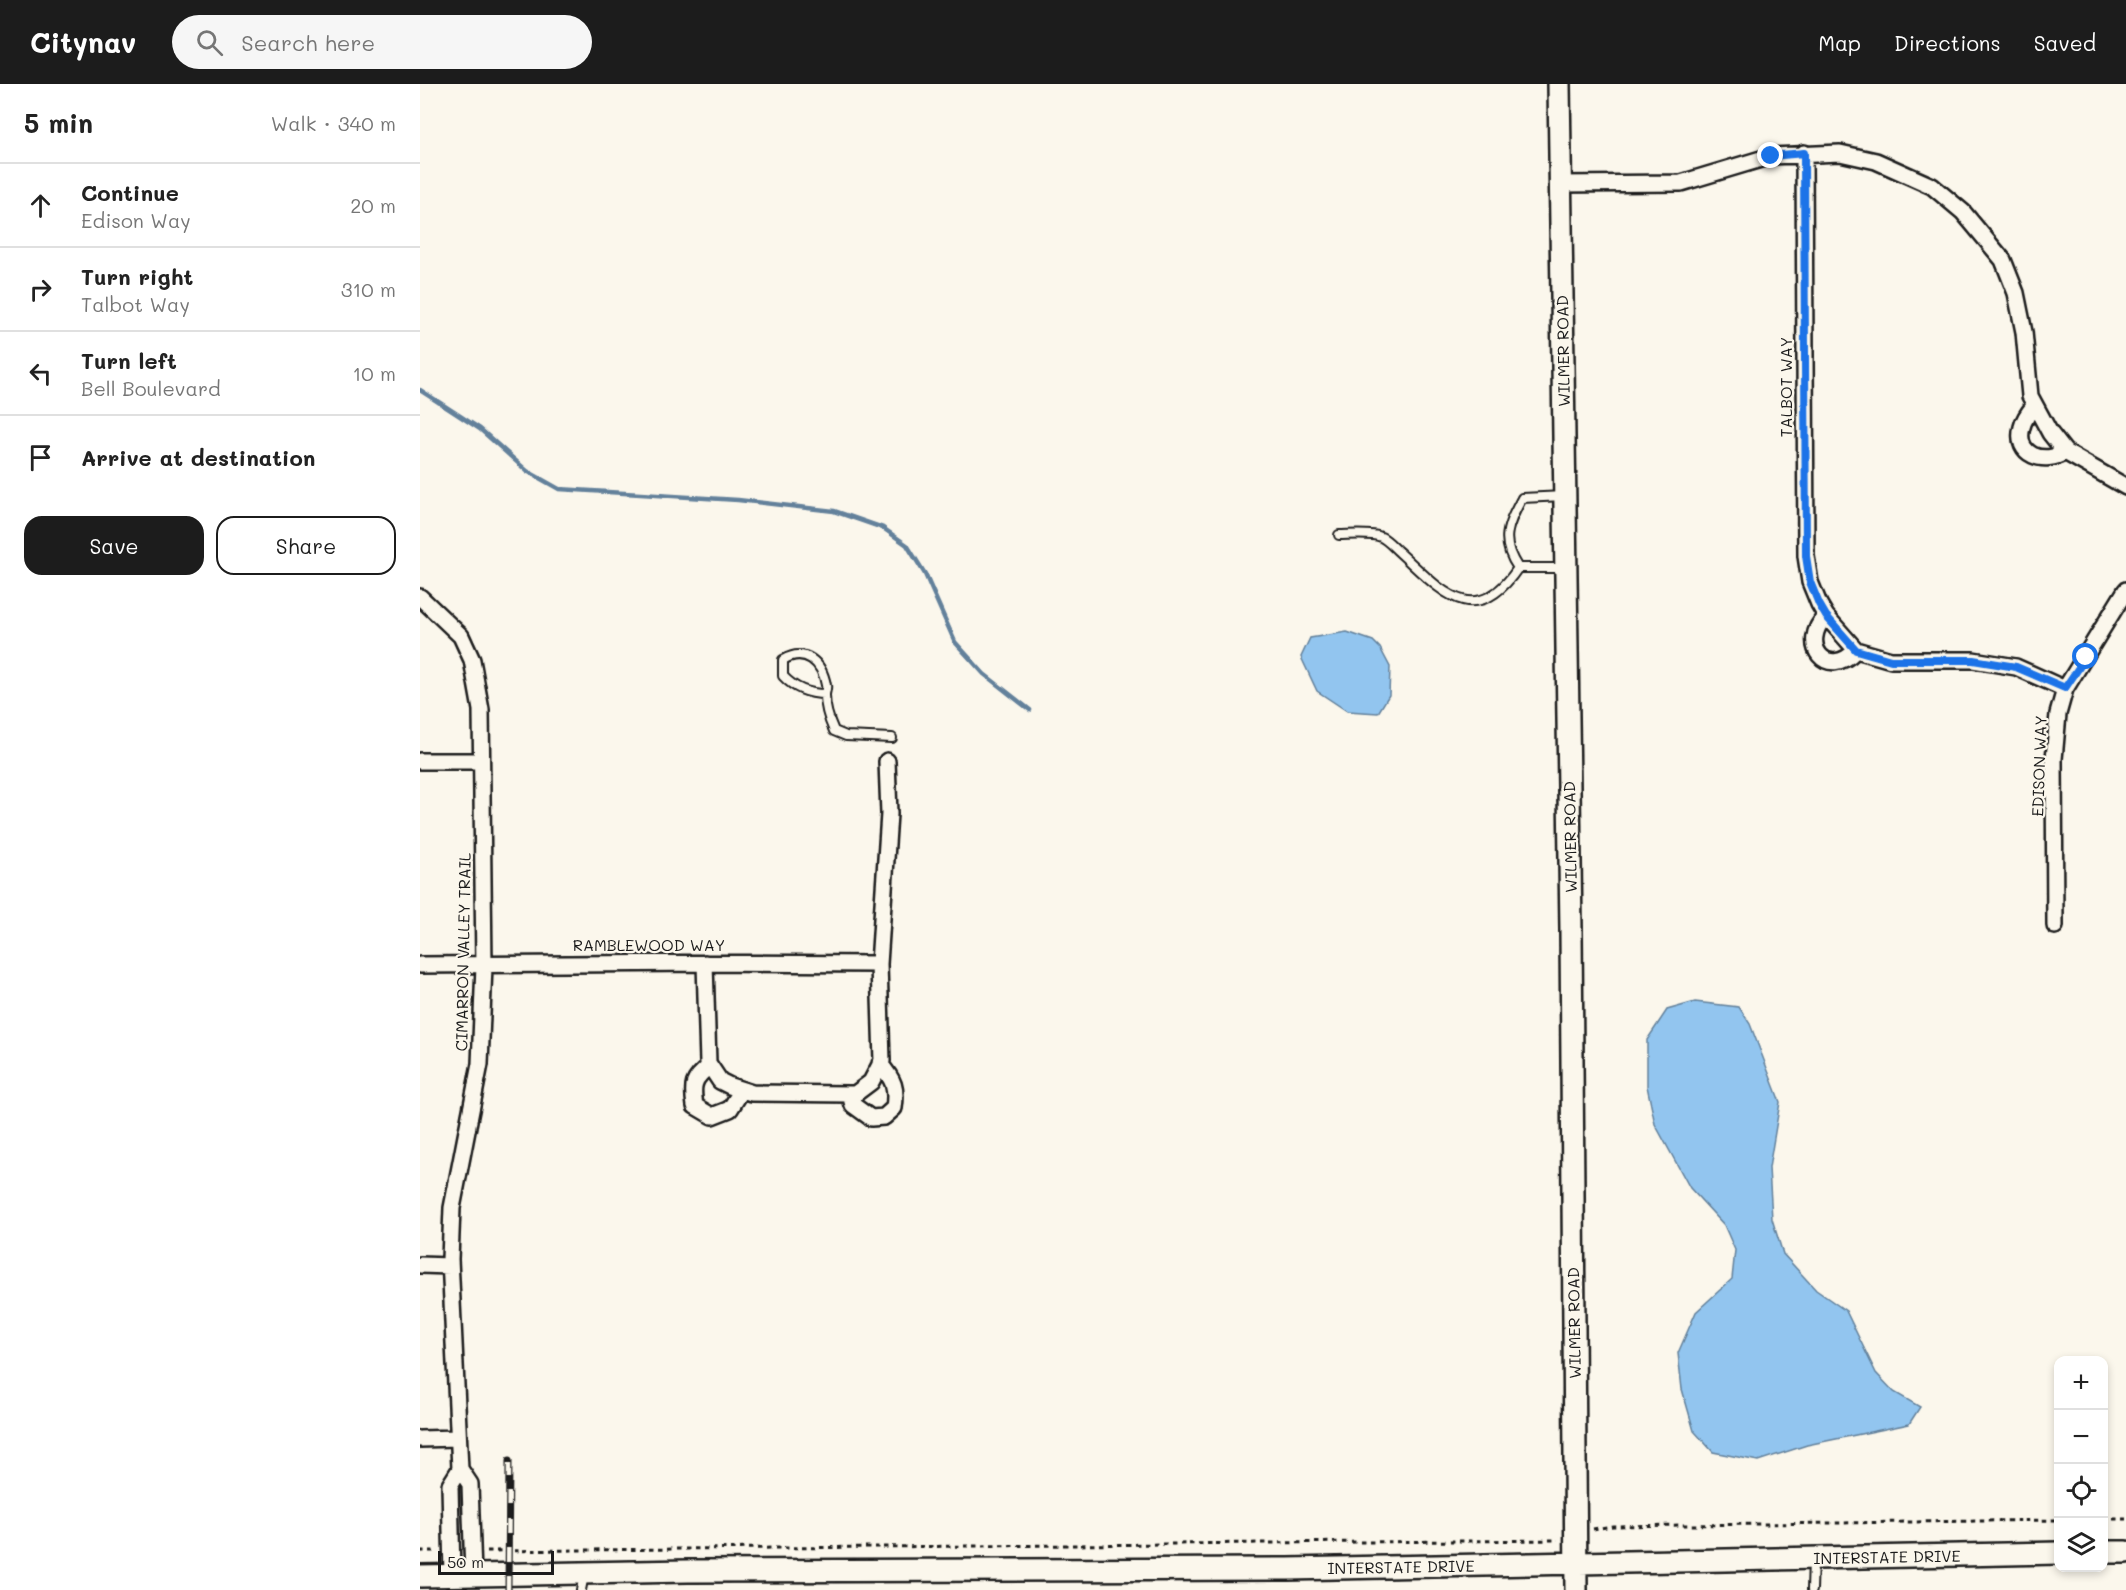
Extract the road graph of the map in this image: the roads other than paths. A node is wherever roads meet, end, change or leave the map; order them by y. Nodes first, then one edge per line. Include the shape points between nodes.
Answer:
1 (1559, 84) edge
2 (1804, 153) junction
3 (1560, 184) junction
4 (2034, 406) junction
5 (2065, 452) junction
6 (2126, 487) edge
7 (1565, 496) junction
8 (1340, 535) dead end
9 (1518, 568) junction
10 (1566, 568) junction
11 (2126, 590) edge
12 (420, 597) edge
13 (1826, 616) junction
14 (1856, 650) junction
15 (2065, 688) junction
16 (825, 694) junction
17 (892, 738) dead end
18 (420, 761) edge
19 (481, 761) junction
20 (887, 761) dead end
21 (2055, 926) dead end
22 (705, 963) junction
23 (879, 964) junction
24 (420, 965) edge
25 (484, 966) junction
26 (880, 1065) junction
27 (710, 1066) junction
28 (742, 1090) junction
29 (849, 1094) junction
30 (420, 1265) edge
31 (450, 1266) junction
32 (458, 1438) junction
33 (420, 1439) edge
34 (460, 1469) junction
35 (2108, 1552) edge
36 (2126, 1552) edge
37 (2054, 1553) edge
38 (1813, 1558) junction
39 (1577, 1563) junction
40 (452, 1575) junction
41 (473, 1575) junction
42 (420, 1576) edge
43 (583, 1582) edge
44 (1576, 1590) edge
45 (1812, 1590) edge

1 - 3 main road, WILMER ROAD
2 - 3 street via 1771,156 1681,183
2 - 4 street via 1840,153 1876,161 1932,186 1963,212 2003,260 2016,293
2 - 13 street, TALBOT WAY via 1806,556 1810,582
3 - 7 main road, WILMER ROAD
4 - 5 street
4 - 5 street via 2022,427 2020,441 2028,453 2041,459 2056,458
5 - 6 street
7 - 9 lane via 1522,498 1508,526 1507,539 1510,556
7 - 10 main road, WILMER ROAD
8 - 9 lane via 1381,537 1446,594 1462,602 1491,596 1509,583
9 - 10 lane
10 - 39 main road, WILMER ROAD
11 - 15 street, EDISON WAY
12 - 19 street, CIMARRON VALLEY TRAIL via 461,636 472,660 482,710
13 - 14 street, TALBOT WAY
13 - 14 street via 1814,635 1814,648 1821,658 1831,662 1843,660
14 - 15 street via 1891,660 1973,660 2016,667
15 - 21 street, EDISON WAY via 2054,759
16 - 16 lane via 827,686 812,658 793,654 783,660 783,676 789,683
16 - 17 lane via 834,731 846,736
18 - 19 street
19 - 25 street, CIMARRON VALLEY TRAIL
20 - 23 street via 889,814
22 - 23 street, RAMBLEWOOD WAY
22 - 25 street, RAMBLEWOOD WAY
22 - 27 street
23 - 26 street
24 - 25 street, RAMBLEWOOD WAY
25 - 31 street, CIMARRON VALLEY TRAIL via 480,1064 452,1208
26 - 29 street via 872,1082
26 - 29 street via 891,1077 896,1094 894,1108 884,1117 871,1118 853,1105
27 - 28 street via 720,1081
27 - 28 street via 700,1073 692,1087 695,1106 711,1116 730,1109
28 - 29 street
30 - 31 street
31 - 32 street, CIMARRON VALLEY TRAIL
32 - 33 street
32 - 34 street, CIMARRON VALLEY TRAIL
34 - 40 street, CIMARRON VALLEY TRAIL via 450,1485
34 - 41 street, CIMARRON VALLEY TRAIL via 470,1484
35 - 36 main road
37 - 38 main road, INTERSTATE DRIVE
38 - 39 main road, INTERSTATE DRIVE
38 - 45 lane
39 - 43 main road, INTERSTATE DRIVE
39 - 44 main road, WILMER ROAD
40 - 41 main road, INTERSTATE DRIVE
40 - 42 main road, INTERSTATE DRIVE
41 - 43 main road, INTERSTATE DRIVE

